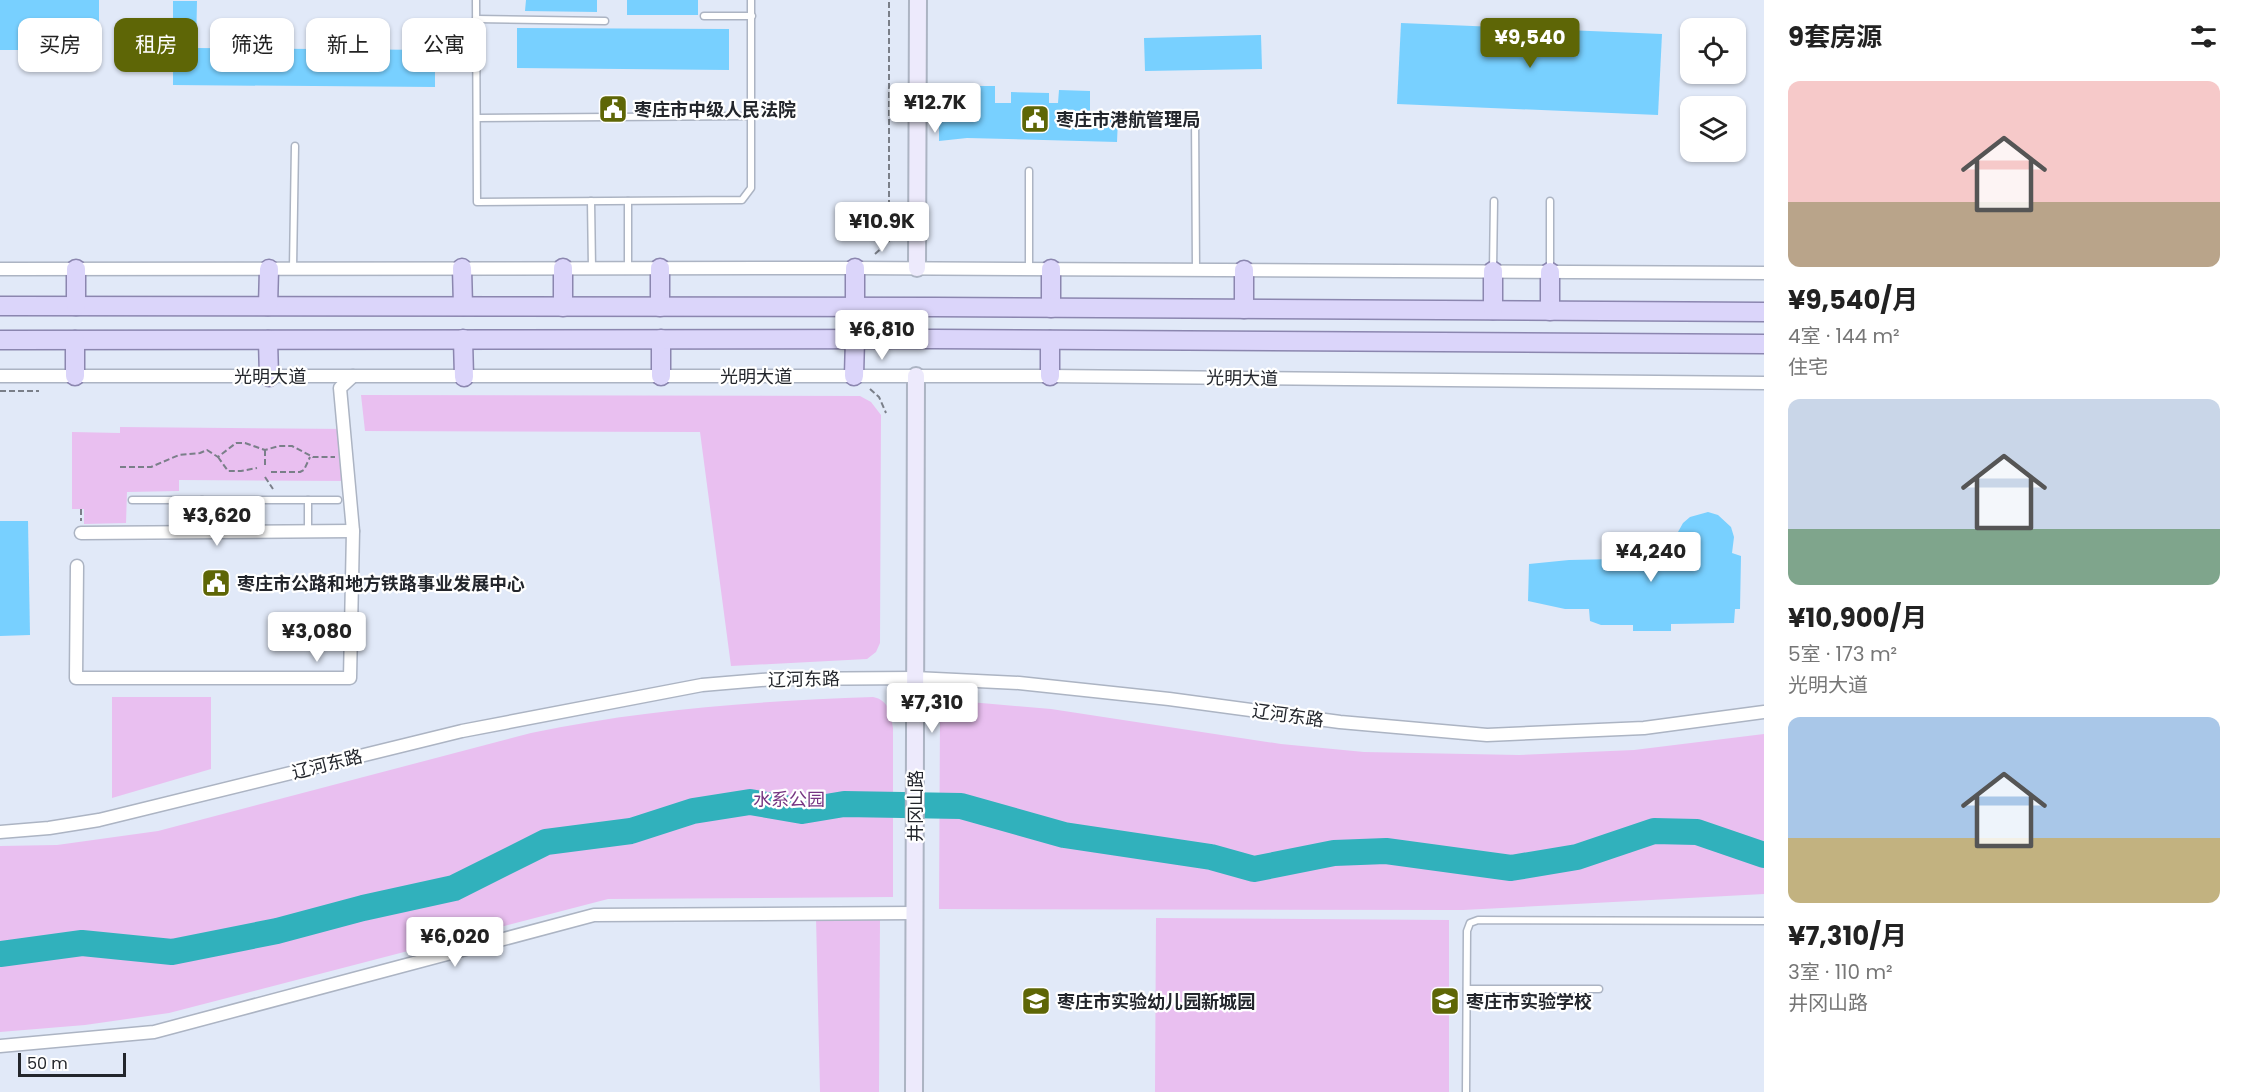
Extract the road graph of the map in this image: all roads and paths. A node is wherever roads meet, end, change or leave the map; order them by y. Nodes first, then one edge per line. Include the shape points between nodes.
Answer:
1 (476, 0) edge
2 (752, 0) edge
3 (889, 0) edge
4 (918, 0) edge
5 (704, 16) dead end
6 (752, 16) junction
7 (476, 18) edge
8 (486, 19) edge
9 (605, 21) dead end
10 (477, 72) edge
11 (751, 116) junction
12 (1195, 116) dead end
13 (477, 118) junction
14 (295, 146) dead end
15 (1029, 171) dead end
16 (591, 201) junction
17 (628, 201) junction
18 (1494, 201) dead end
19 (1550, 201) dead end
20 (876, 254) dead end
21 (462, 268) junction
22 (563, 268) junction
23 (592, 268) junction
24 (628, 268) junction
25 (660, 268) junction
26 (855, 268) junction
27 (917, 268) junction
28 (0, 269) edge
29 (76, 269) junction
30 (269, 269) junction
31 (293, 269) junction
32 (1029, 269) junction
33 (1051, 269) junction
34 (1196, 269) junction
35 (1244, 270) junction
36 (1493, 271) junction
37 (1550, 272) junction
38 (1764, 273) edge
39 (0, 306) edge
40 (76, 306) junction
41 (268, 306) junction
42 (463, 306) junction
43 (563, 307) junction
44 (660, 307) junction
45 (855, 307) junction
46 (1051, 308) junction
47 (1244, 309) junction
48 (1493, 310) junction
49 (1550, 311) junction
50 (1764, 312) edge
51 (463, 339) junction
52 (661, 339) junction
53 (855, 339) junction
54 (0, 340) edge
55 (75, 340) junction
56 (268, 340) junction
57 (1050, 340) junction
58 (1764, 344) edge
59 (0, 375) edge
60 (75, 375) junction
61 (353, 376) junction
62 (661, 376) junction
63 (916, 376) junction
64 (1050, 376) junction
65 (269, 377) junction
66 (464, 377) junction
67 (861, 382) junction
68 (1764, 383) edge
69 (886, 413) dead end
70 (265, 450) junction
71 (310, 456) junction
72 (218, 457) junction
73 (341, 463) dead end
74 (265, 465) dead end
75 (120, 467) dead end
76 (257, 468) dead end
77 (271, 472) dead end
78 (264, 477) dead end
79 (273, 489) dead end
80 (132, 500) dead end
81 (202, 500) junction
82 (308, 500) junction
83 (338, 500) dead end
84 (308, 531) junction
85 (353, 531) junction
86 (202, 532) junction
87 (81, 533) dead end
88 (77, 566) dead end
89 (915, 678) junction
90 (1764, 712) edge
91 (0, 832) edge
92 (914, 914) junction
93 (1764, 921) edge
94 (1467, 989) junction
95 (1599, 989) dead end
96 (0, 1046) edge
97 (914, 1092) edge
98 (1466, 1092) edge

1 - 7 lane
2 - 6 lane
3 - 20 path via 889,242
4 - 27 street
5 - 6 lane
6 - 11 lane
8 - 9 lane
10 - 13 lane
11 - 13 lane
11 - 17 lane via 751,188 742,200
12 - 34 lane
13 - 16 lane via 477,202
14 - 31 lane
15 - 32 lane
16 - 17 lane
16 - 23 lane
17 - 24 lane
18 - 36 lane
19 - 37 lane
21 - 22 street
21 - 31 street
21 - 42 main road
22 - 23 street
22 - 43 main road
23 - 24 street
24 - 25 street
25 - 26 street
25 - 44 main road
26 - 27 street
26 - 45 main road
27 - 32 street
28 - 29 street
29 - 30 street
29 - 40 main road
30 - 31 street
30 - 41 main road
32 - 33 street
33 - 34 street
33 - 46 main road
34 - 35 street
35 - 36 street
35 - 47 main road
36 - 37 street
36 - 48 main road
37 - 38 street
37 - 49 main road
39 - 40 main road
40 - 41 main road
41 - 42 main road
42 - 43 main road
43 - 44 main road
44 - 45 main road
45 - 46 main road
46 - 47 main road
47 - 48 main road
48 - 49 main road
49 - 50 main road
51 - 52 main road, 光明大道
51 - 56 main road, 光明大道
51 - 66 main road
52 - 53 main road, 光明大道
52 - 62 main road
53 - 57 main road, 光明大道
53 - 67 main road
54 - 55 main road, 光明大道
55 - 56 main road, 光明大道
55 - 60 main road
56 - 65 main road
57 - 58 main road, 光明大道
57 - 64 main road
59 - 60 street, 光明大道
60 - 65 street, 光明大道
61 - 65 street, 光明大道
61 - 66 street, 光明大道
61 - 85 street via 340,388
62 - 66 street, 光明大道
62 - 67 street, 光明大道
63 - 64 street, 光明大道
63 - 67 street, 光明大道
63 - 89 street, 井冈山路
64 - 68 street, 光明大道
67 - 69 path via 879,397
70 - 71 path via 292,446
70 - 72 path via 236,442
70 - 74 path
71 - 73 path via 335,457
71 - 77 path via 300,472
72 - 75 path via 207,450 179,455 151,467
72 - 76 path via 228,471
78 - 79 path
80 - 81 lane
81 - 82 lane
81 - 86 lane
82 - 83 lane
82 - 84 lane
84 - 85 street
84 - 86 street
85 - 88 street via 350,678 76,678
86 - 87 street
89 - 90 street, 辽河东路 via 1019,683 1340,722 1487,735 1644,728
89 - 91 street, 辽河东路 via 774,679 702,685 462,731 99,820
89 - 92 street, 井冈山路
92 - 96 street via 594,915 154,1032
92 - 97 street, 井冈山路
93 - 94 lane via 1478,920 1470,923 1467,931
94 - 95 lane
94 - 98 lane

